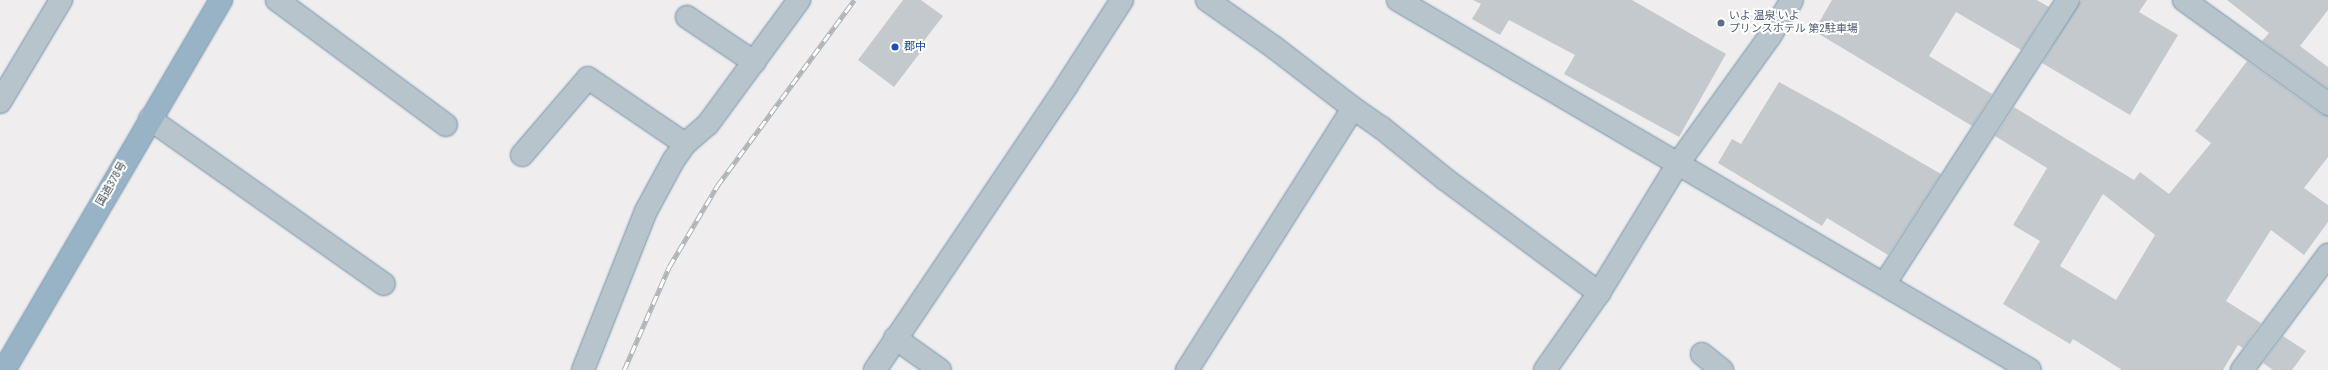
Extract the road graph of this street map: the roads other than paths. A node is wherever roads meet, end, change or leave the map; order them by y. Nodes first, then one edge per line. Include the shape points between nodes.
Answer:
1 (61, 0) edge
2 (221, 0) edge
3 (277, 0) edge
4 (799, 0) edge
5 (1122, 0) edge
6 (1207, 0) edge
7 (1398, 0) edge
8 (1792, 0) edge
9 (2068, 0) edge
10 (2184, 0) edge
11 (687, 17) dead end
12 (754, 62) junction
13 (0, 102) edge
14 (2328, 104) edge
15 (1353, 108) junction
16 (150, 119) junction
17 (446, 125) dead end
18 (685, 144) junction
19 (522, 154) dead end
20 (1677, 165) junction
21 (2328, 255) edge
22 (1885, 283) junction
23 (384, 284) dead end
24 (1599, 293) junction
25 (895, 338) junction
26 (1702, 354) dead end
27 (4, 370) edge
28 (583, 370) edge
29 (874, 370) edge
30 (940, 370) edge
31 (1187, 370) edge
32 (1545, 370) edge
33 (1722, 370) edge
34 (2030, 370) edge
35 (2242, 370) edge

1 - 13 street
2 - 16 highway, 国道378号
3 - 17 street
4 - 12 street
5 - 25 street
6 - 15 street
7 - 20 street
8 - 20 street via 1770,36
9 - 22 street
10 - 14 street
11 - 12 street
12 - 18 street via 708,124
15 - 24 street
15 - 31 street
16 - 23 street
16 - 27 highway, 国道378号
18 - 19 street via 588,78
18 - 28 street via 646,211
20 - 22 street
20 - 24 street
21 - 35 street
22 - 34 street
24 - 32 street
25 - 29 street
25 - 30 street
26 - 33 street

